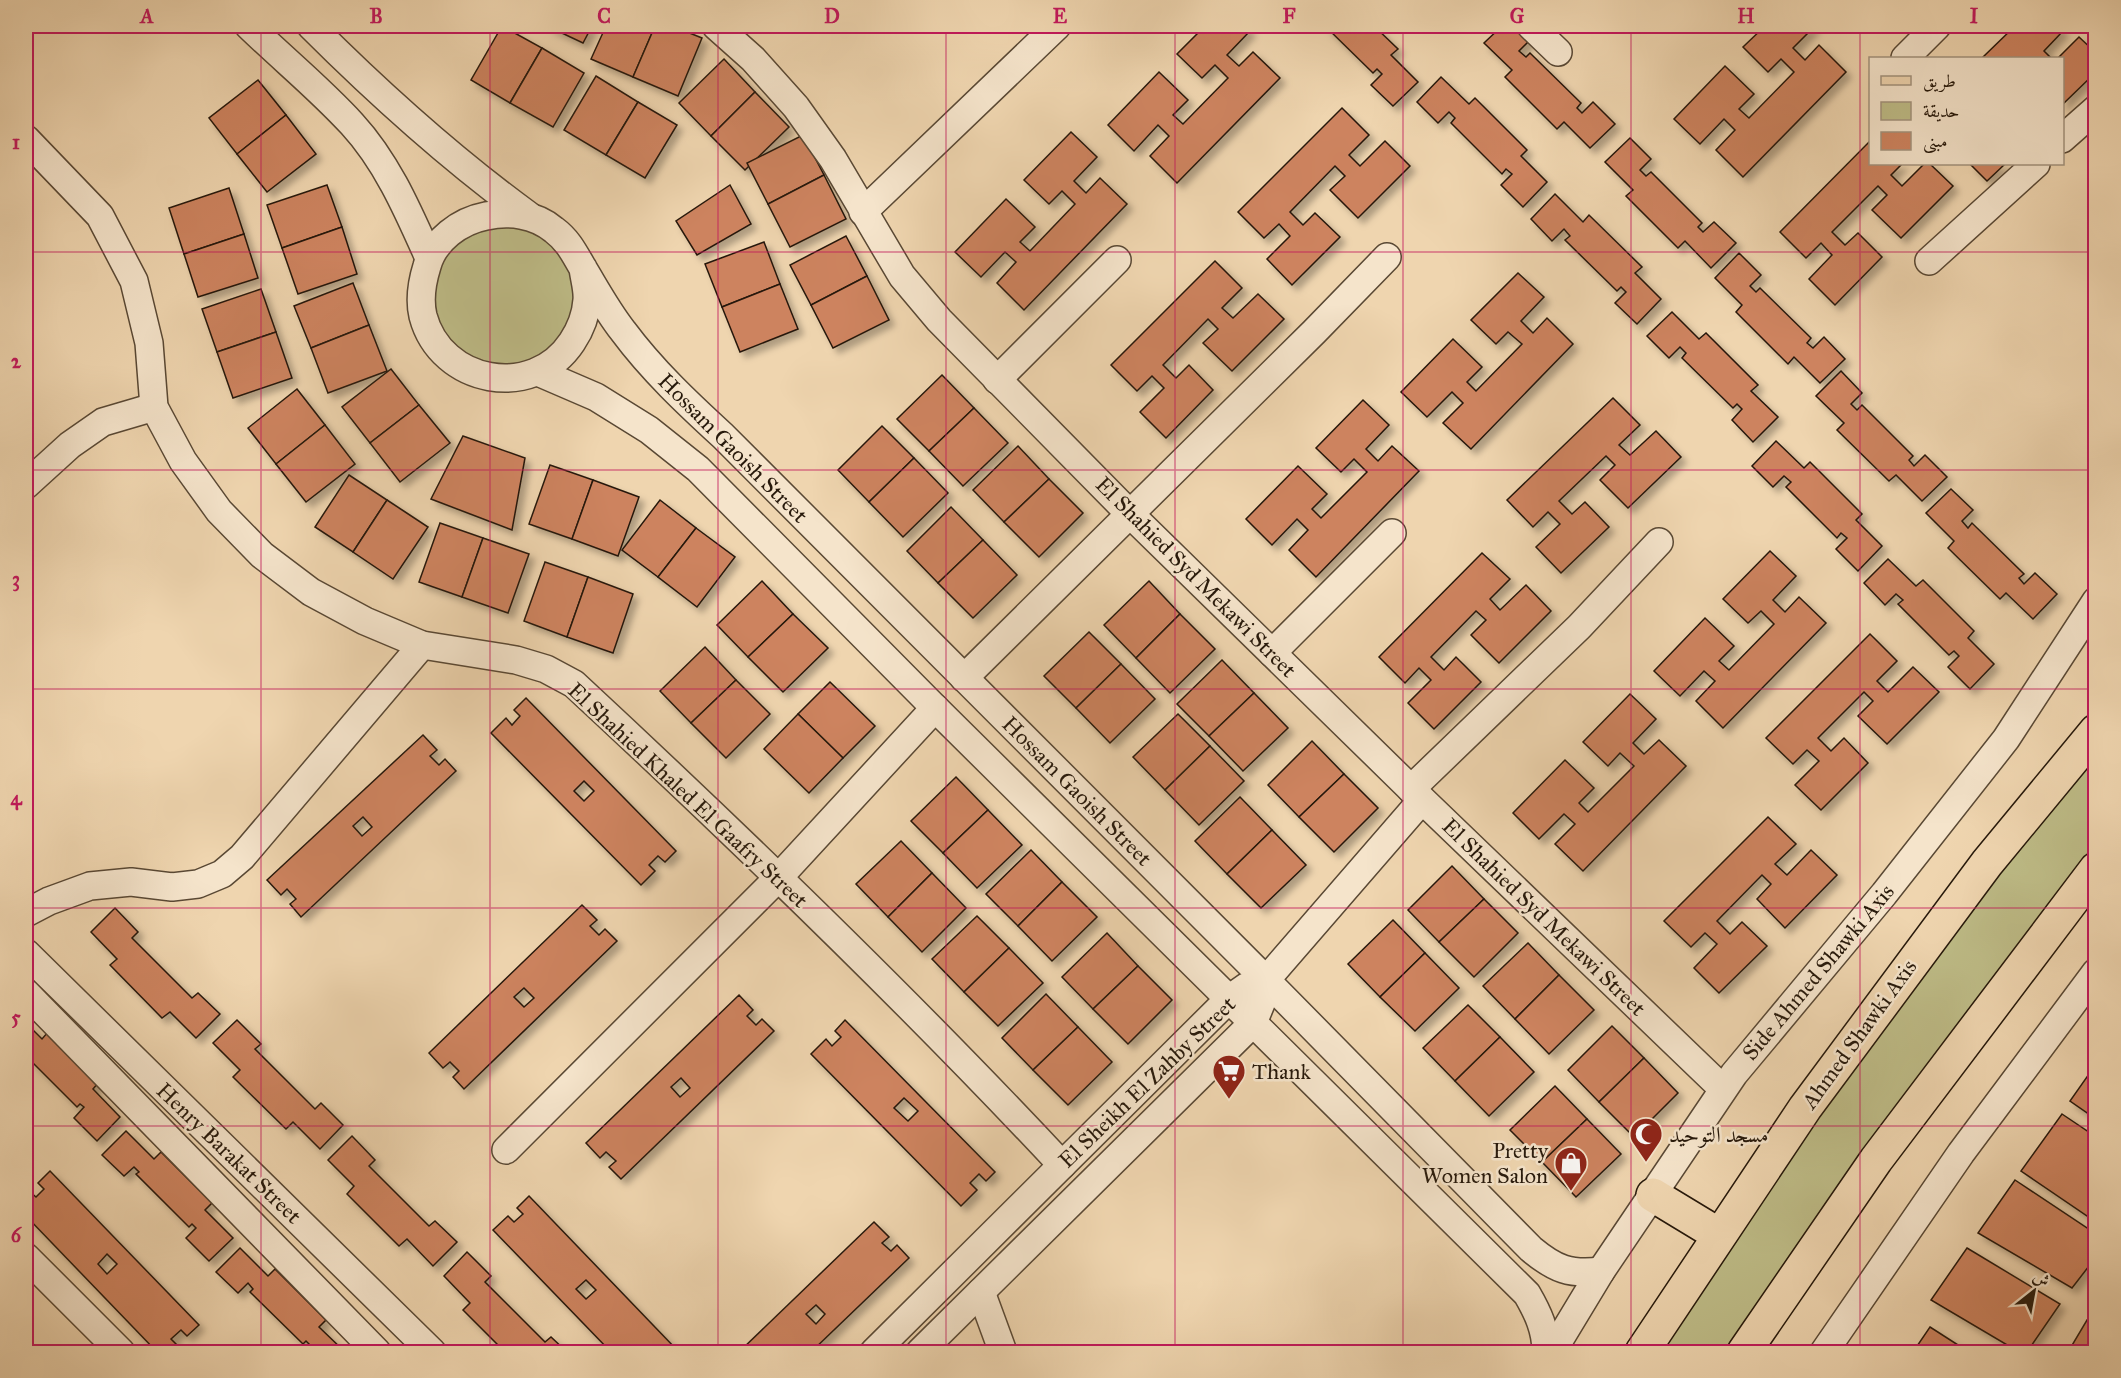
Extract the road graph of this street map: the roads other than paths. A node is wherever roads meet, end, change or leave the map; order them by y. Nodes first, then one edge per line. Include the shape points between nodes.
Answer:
1 (249, 26) edge
2 (311, 26) edge
3 (716, 26) edge
4 (1057, 26) edge
5 (1531, 26) edge
6 (1937, 26) edge
7 (1558, 52) dead end
8 (1906, 57) edge
9 (2096, 109) edge
10 (2064, 137) edge
11 (26, 139) edge
12 (2035, 165) edge
13 (863, 212) junction
14 (531, 217) junction
15 (1387, 257) dead end
16 (429, 258) junction
17 (1117, 260) dead end
18 (1929, 261) dead end
19 (583, 268) junction
20 (538, 372) junction
21 (997, 380) junction
22 (154, 407) junction
23 (26, 485) edge
24 (1130, 514) junction
25 (1392, 533) dead end
26 (1659, 542) dead end
27 (2096, 601) edge
28 (422, 645) junction
29 (1272, 653) junction
30 (964, 678) junction
31 (935, 708) junction
32 (2096, 731) edge
33 (1416, 794) junction
34 (2096, 869) edge
35 (779, 877) junction
36 (26, 913) edge
37 (26, 953) edge
38 (2096, 972) edge
39 (1266, 980) junction
40 (26, 993) edge
41 (1229, 999) junction
42 (1253, 1023) junction
43 (1723, 1089) junction
44 (506, 1150) dead end
45 (1062, 1165) junction
46 (1653, 1195) junction
47 (1719, 1235) junction
48 (26, 1257) edge
49 (1601, 1271) junction
50 (981, 1292) junction
51 (121, 1353) edge
52 (377, 1353) edge
53 (432, 1353) edge
54 (874, 1353) edge
55 (920, 1353) edge
56 (1003, 1353) edge
57 (1546, 1353) edge
58 (1552, 1353) edge
59 (1642, 1353) edge
60 (1744, 1353) edge
61 (1824, 1353) edge

1 - 16 street via 352,124 384,167
2 - 14 street via 431,139
3 - 13 street, El Shahied Syd Mekawi Street via 753,59 796,107 833,159
4 - 13 street
5 - 7 street
6 - 8 street
9 - 10 street
11 - 22 street, El Shahied Khaled El Gaafry Street via 100,216 134,281 149,343
12 - 18 street
13 - 21 street, El Shahied Syd Mekawi Street via 902,276
14 - 16 street via 501,213 472,219 447,234
14 - 19 street via 553,229 571,246
15 - 24 street
16 - 20 street via 421,286 423,315 435,342 455,363 481,376 510,379
17 - 21 street
19 - 20 street via 588,299 581,329 564,354
19 - 30 street, Hossam Gaoish Street via 622,330 669,387 723,436
20 - 31 street, Hossam Gaoish Street via 596,398 649,430 698,469
21 - 24 street, El Shahied Syd Mekawi Street
22 - 23 street via 103,422 70,445
22 - 28 street, El Shahied Khaled El Gaafry Street via 183,461 219,511 262,555 311,592
24 - 29 street, El Shahied Syd Mekawi Street
24 - 30 street
25 - 29 street
26 - 33 street
27 - 43 street, Side Ahmed Shawki Axis via 2006,739
28 - 35 street, El Shahied Khaled El Gaafry Street via 516,660 546,669 574,684
28 - 36 street via 242,857 222,874 198,884 172,887 131,882 90,886
29 - 33 street, El Shahied Syd Mekawi Street
30 - 39 street, Hossam Gaoish Street
31 - 35 street
31 - 41 street, Hossam Gaoish Street
32 - 47 main road, Ahmed Shawki Axis via 1987,863 1900,978
33 - 39 street
33 - 43 street, El Shahied Syd Mekawi Street
34 - 60 main road via 1876,1160
35 - 44 street
35 - 45 street, El Shahied Khaled El Gaafry Street
37 - 53 street, Henry Barakat Street
38 - 61 street via 1961,1153
39 - 41 street, El Sheikh El Zahby Street
39 - 42 street, El Sheikh El Zahby Street
39 - 49 street, Hossam Gaoish Street via 1546,1262 1563,1270
40 - 52 street, Henry Barakat Street
41 - 42 street, Hossam Gaoish Street
41 - 45 street, El Sheikh El Zahby Street
42 - 50 street, El Sheikh El Zahby Street
42 - 57 street, Hossam Gaoish Street via 1527,1294 1539,1315
43 - 46 street, Side Ahmed Shawki Axis
45 - 54 street, El Sheikh El Zahby Street
46 - 47 main road
46 - 49 street, Side Ahmed Shawki Axis
47 - 59 main road, Ahmed Shawki Axis
48 - 51 street
49 - 58 street, Side Ahmed Shawki Axis
50 - 55 street, El Sheikh El Zahby Street
50 - 56 street

